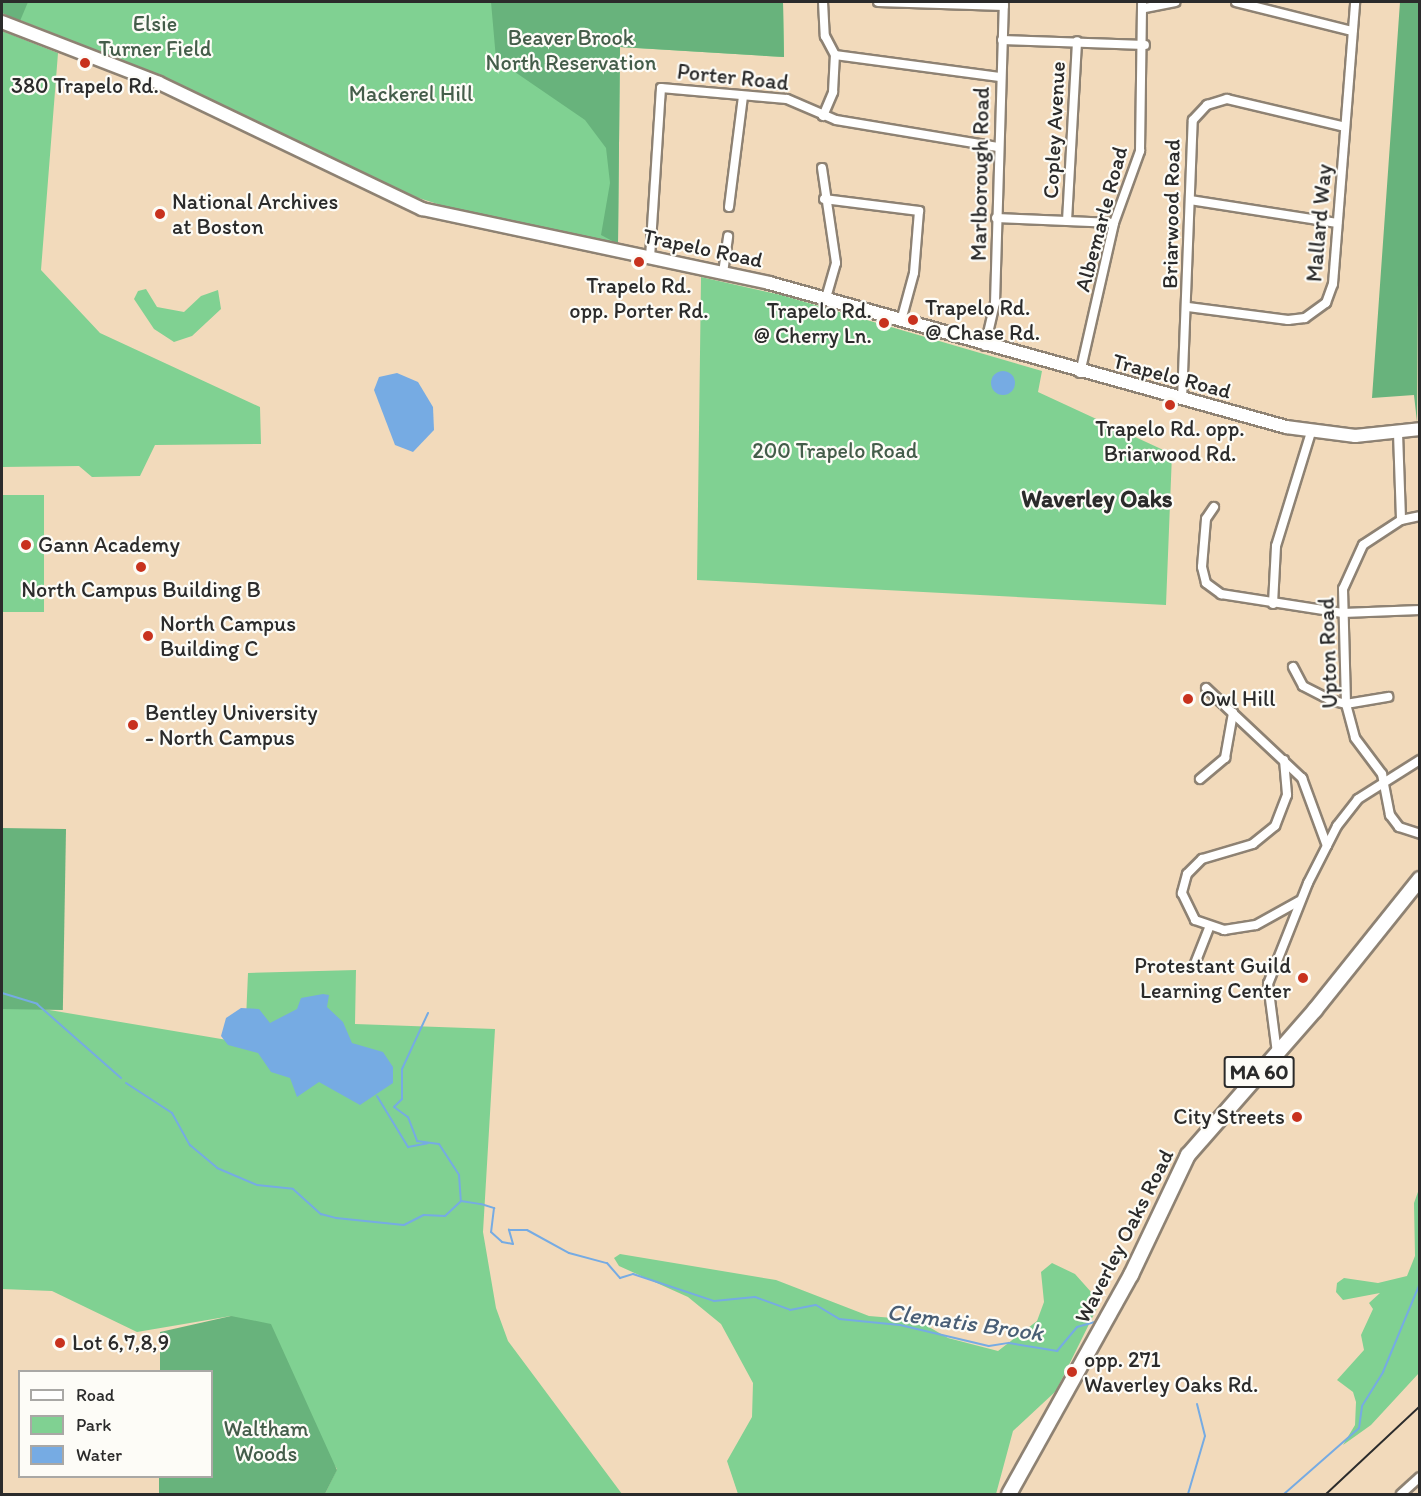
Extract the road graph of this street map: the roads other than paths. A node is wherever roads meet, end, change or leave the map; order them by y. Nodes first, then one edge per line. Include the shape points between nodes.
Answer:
1 (823, 2) edge
2 (878, 2) edge
3 (1175, 2) edge
4 (1236, 2) edge
5 (1355, 2) edge
6 (1004, 4) edge
7 (1144, 5) edge
8 (2, 22) edge
9 (1352, 31) junction
10 (1002, 40) junction
11 (1077, 41) junction
12 (1145, 45) junction
13 (835, 55) junction
14 (1000, 77) junction
15 (743, 96) junction
16 (823, 116) junction
17 (1345, 127) junction
18 (998, 147) junction
19 (822, 168) dead end
20 (824, 199) junction
21 (1190, 200) junction
22 (729, 207) dead end
23 (996, 218) junction
24 (1067, 221) junction
25 (1114, 223) junction
26 (1337, 223) junction
27 (728, 236) dead end
28 (650, 258) junction
29 (723, 273) junction
30 (826, 299) junction
31 (1188, 307) junction
32 (901, 321) junction
33 (985, 346) junction
34 (1080, 374) junction
35 (1182, 400) junction
36 (1419, 429) edge
37 (1311, 432) junction
38 (1398, 433) junction
39 (1214, 507) dead end
40 (1419, 516) edge
41 (1401, 520) junction
42 (1273, 604) junction
43 (1419, 610) edge
44 (1342, 613) junction
45 (1293, 667) dead end
46 (1206, 688) dead end
47 (1388, 697) dead end
48 (1346, 704) junction
49 (1233, 713) junction
50 (1284, 760) junction
51 (1419, 760) edge
52 (1200, 778) dead end
53 (1383, 780) junction
54 (1419, 834) edge
55 (1327, 846) junction
56 (1419, 879) edge
57 (1301, 900) junction
58 (1209, 928) junction
59 (1194, 966) dead end
60 (1277, 1053) junction
61 (1419, 1477) edge
62 (1009, 1494) edge
63 (1401, 1494) edge

1 - 13 street via 825,36
2 - 6 street
3 - 7 street
4 - 9 street
5 - 9 street, Mallard Way
6 - 10 street, Marlborough Road
7 - 12 street, Albemarle Road
8 - 28 main road, Trapelo Road via 159,83 412,205
9 - 17 street, Mallard Way
10 - 11 street
10 - 14 street, Marlborough Road
11 - 12 street
11 - 24 street, Copley Avenue
12 - 25 street, Albemarle Road via 1140,152
13 - 14 street
13 - 16 street via 833,92
14 - 18 street, Marlborough Road
15 - 16 street, Porter Road via 787,99
15 - 22 street
15 - 28 street, Porter Road via 661,88
16 - 18 street, Porter Road
17 - 21 street, Briarwood Road via 1234,99 1207,105 1189,133
17 - 26 street, Mallard Way
18 - 23 street, Marlborough Road
19 - 20 street
20 - 30 street via 836,263
20 - 32 street via 919,211 914,273
21 - 26 street
21 - 31 street, Briarwood Road
23 - 24 street
23 - 33 street, Marlborough Road via 995,303
24 - 25 street
25 - 34 street, Albemarle Road
26 - 31 street, Mallard Way via 1331,294 1313,314 1288,320
27 - 29 street
28 - 29 main road, Trapelo Road
29 - 30 main road, Trapelo Road
30 - 32 main road, Trapelo Road
31 - 35 street, Briarwood Road
32 - 33 main road, Trapelo Road
33 - 34 main road, Trapelo Road
34 - 35 main road, Trapelo Road
35 - 37 main road, Trapelo Road
36 - 38 main road, Trapelo Road
37 - 38 main road, Trapelo Road
37 - 42 street via 1276,546
38 - 41 street
39 - 42 street via 1206,519 1201,559 1206,583 1221,594
40 - 41 street
41 - 44 street, Upton Road via 1358,552 1347,573
42 - 44 street
43 - 44 street
44 - 48 street, Upton Road
45 - 48 street via 1308,690
46 - 49 street
47 - 48 street
48 - 53 street, Upton Road via 1355,738
49 - 50 street
49 - 52 street via 1225,758
50 - 55 street via 1308,787
50 - 58 street via 1286,803 1270,832 1253,844 1202,859 1184,879 1185,906
51 - 53 street
53 - 54 street, Upton Road via 1394,821
53 - 55 street via 1358,799
55 - 57 street
56 - 60 main road, Waverley Oaks Road / MA 60
57 - 58 street via 1256,925
57 - 60 street via 1269,984
58 - 59 street
60 - 62 main road, Waverley Oaks Road / MA 60 via 1183,1162 1131,1275
61 - 63 street

